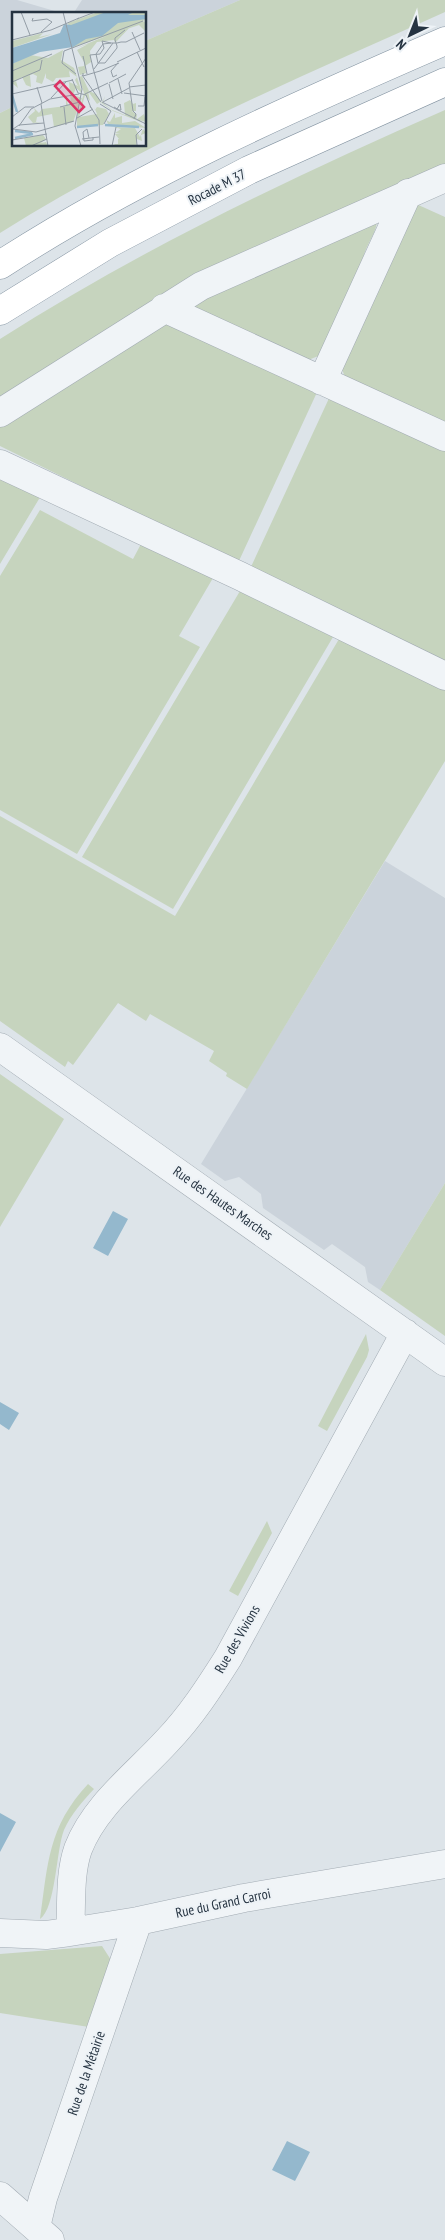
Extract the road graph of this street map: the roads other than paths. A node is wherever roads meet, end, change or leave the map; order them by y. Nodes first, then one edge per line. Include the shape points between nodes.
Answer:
1 (445, 41) edge
2 (445, 82) edge
3 (445, 178) edge
4 (408, 193) junction
5 (0, 265) edge
6 (164, 308) junction
7 (0, 311) edge
8 (322, 381) junction
9 (0, 413) edge
10 (445, 437) edge
11 (0, 464) edge
12 (445, 676) edge
13 (0, 1047) edge
14 (405, 1333) junction
15 (445, 1362) edge
16 (445, 1864) edge
17 (138, 1921) junction
18 (70, 1932) junction
19 (0, 1933) edge
20 (0, 2196) edge
21 (43, 2233) edge

1 - 5 highway via 233,137 109,201
2 - 7 highway, Rocade M 37 via 249,170 110,243
3 - 4 street
4 - 6 street via 201,286
4 - 8 street
6 - 8 street
6 - 9 street
8 - 10 street
11 - 12 street
13 - 14 street, Rue des Hautes Marches
14 - 15 street, Rue des Hautes Marches
14 - 18 street, Rue des Vivions via 228,1658 197,1706 168,1741 106,1804 90,1826 78,1850 73,1876
16 - 17 street, Rue du Grand Carroi via 244,1898
17 - 18 street, Rue du Grand Carroi
17 - 21 street, Rue de la Métairie via 43,2198
18 - 19 street, Rue du Grand Carroi via 46,1936
20 - 21 street

